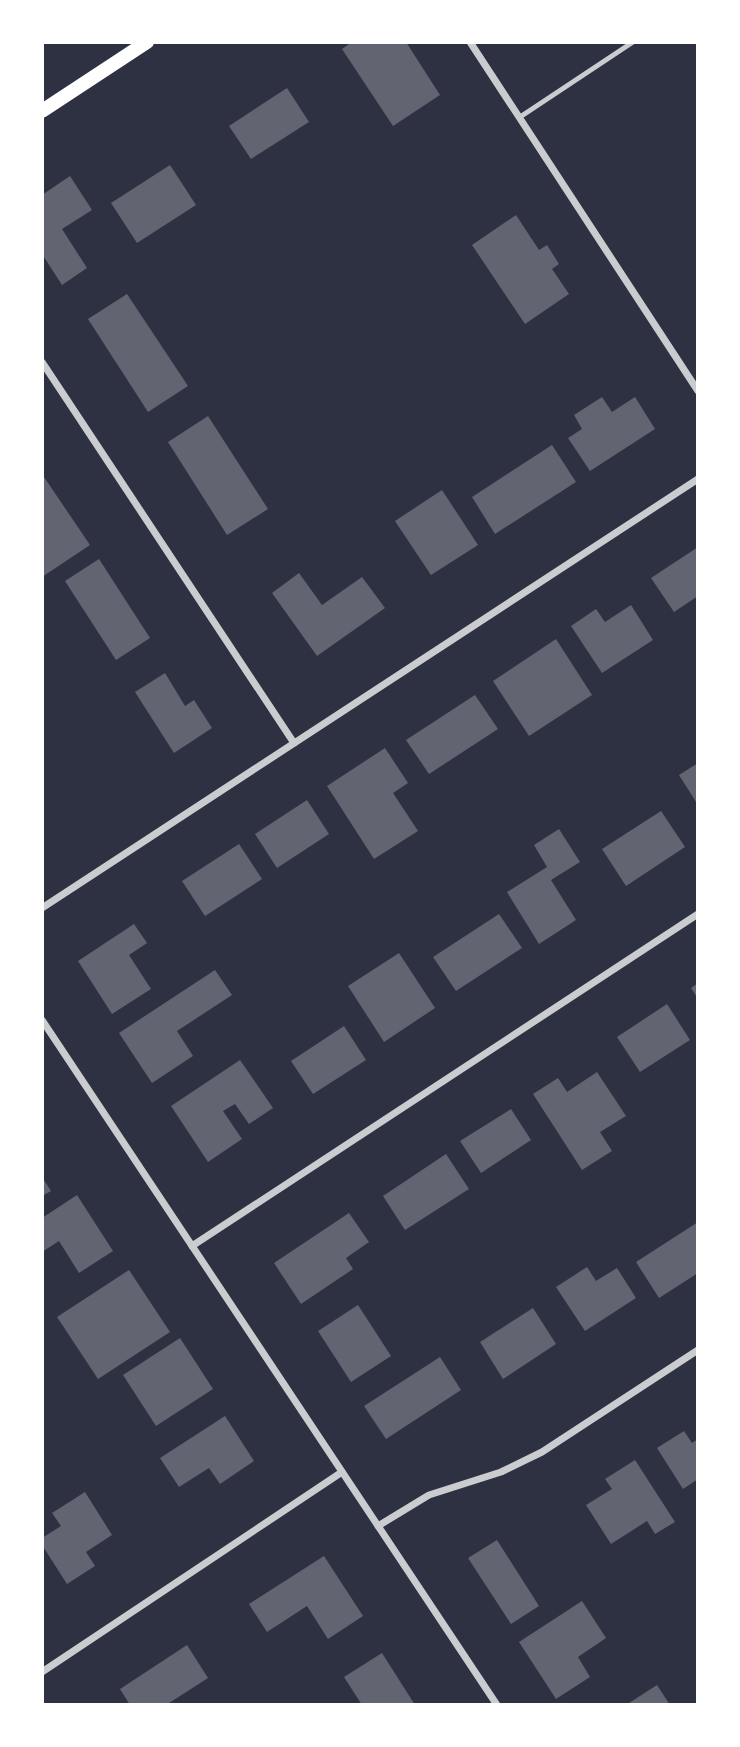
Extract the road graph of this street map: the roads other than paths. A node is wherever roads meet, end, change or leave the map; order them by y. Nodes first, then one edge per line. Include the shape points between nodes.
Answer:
1 (147, 42) edge
2 (471, 42) edge
3 (633, 42) edge
4 (42, 111) edge
5 (520, 117) junction
6 (42, 362) edge
7 (698, 391) edge
8 (698, 479) edge
9 (294, 743) junction
10 (42, 908) edge
11 (698, 914) edge
12 (42, 1020) edge
13 (192, 1246) junction
14 (698, 1350) edge
15 (342, 1472) junction
16 (377, 1526) junction
17 (42, 1672) edge
18 (497, 1705) edge

1 - 4 main road
2 - 5 street
3 - 5 lane
5 - 7 street
6 - 9 street
8 - 9 street
9 - 10 street
11 - 13 street
12 - 13 street
13 - 15 street
14 - 16 street via 525,1462 429,1495
15 - 16 street
15 - 17 street
16 - 18 street

